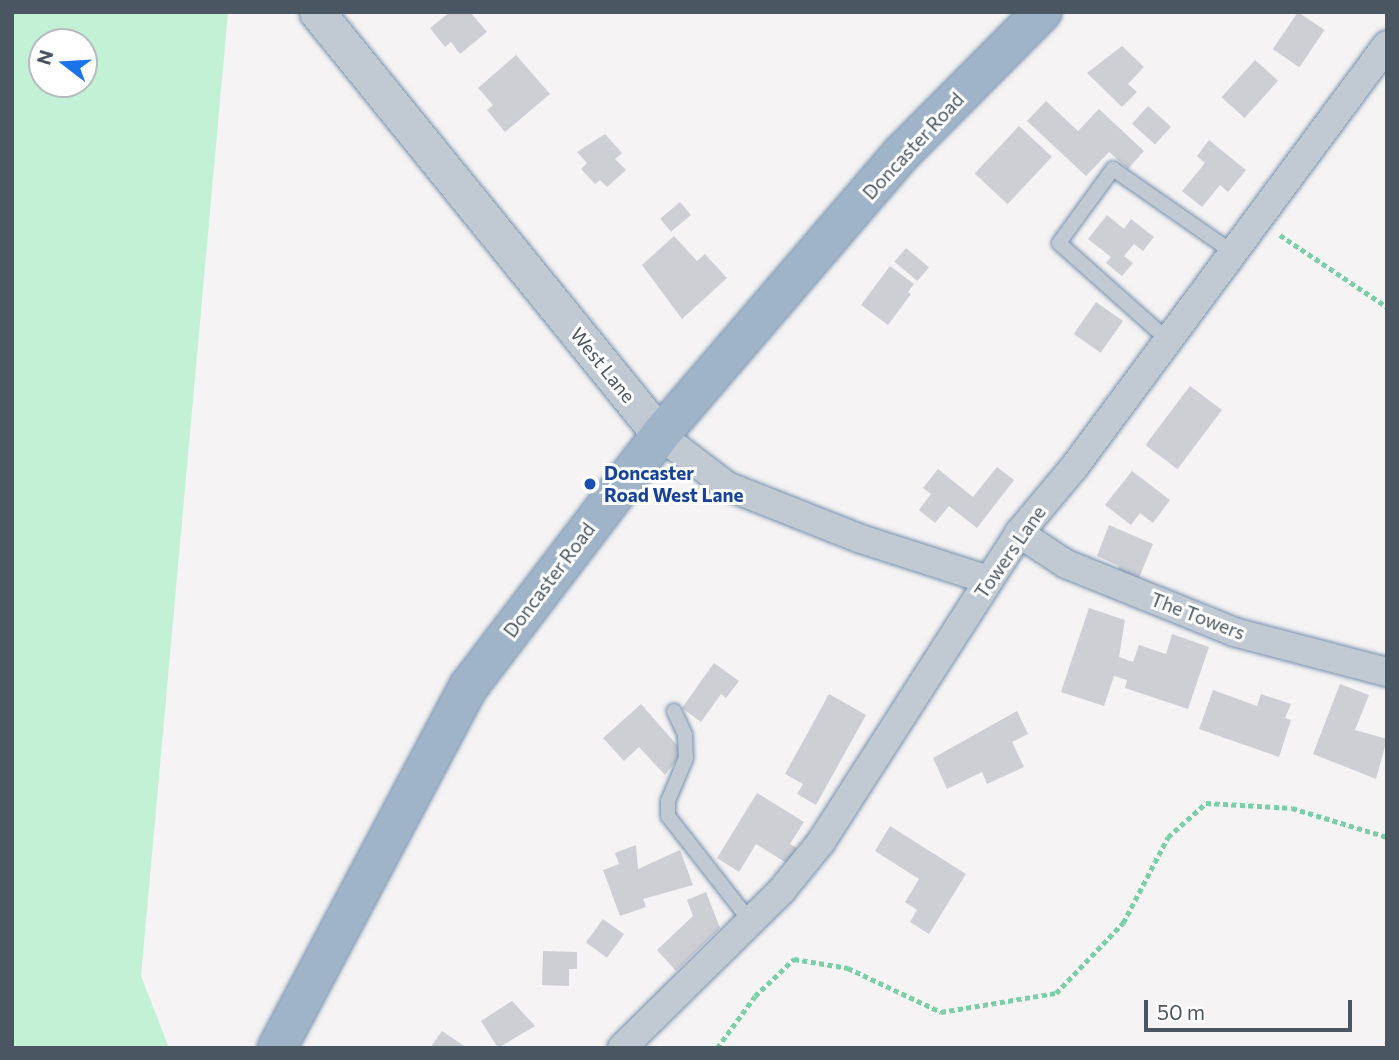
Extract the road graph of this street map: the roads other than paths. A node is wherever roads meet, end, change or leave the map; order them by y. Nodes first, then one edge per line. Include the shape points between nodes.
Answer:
1 (317, 12) edge
2 (1042, 12) edge
3 (1387, 45) edge
4 (1234, 253) junction
5 (1169, 341) junction
6 (660, 435) junction
7 (1019, 533) junction
8 (989, 580) junction
9 (1387, 672) edge
10 (674, 711) dead end
11 (750, 922) junction
12 (277, 1048) edge
13 (622, 1048) edge

1 - 6 street, West Lane
2 - 6 highway, Doncaster Road via 902,153
3 - 4 street, Towers Lane
4 - 5 street, Towers Lane
4 - 5 lane via 1113,169 1059,243
5 - 7 street, Towers Lane
6 - 8 street, West Lane via 727,486 861,539
6 - 12 highway, Doncaster Road via 469,686
7 - 8 street, Towers Lane
7 - 9 street, The Towers via 1066,564 1234,632
8 - 11 street, Towers Lane via 821,842
10 - 11 lane via 685,735 686,758 668,801 668,816
11 - 13 street, Towers Lane

